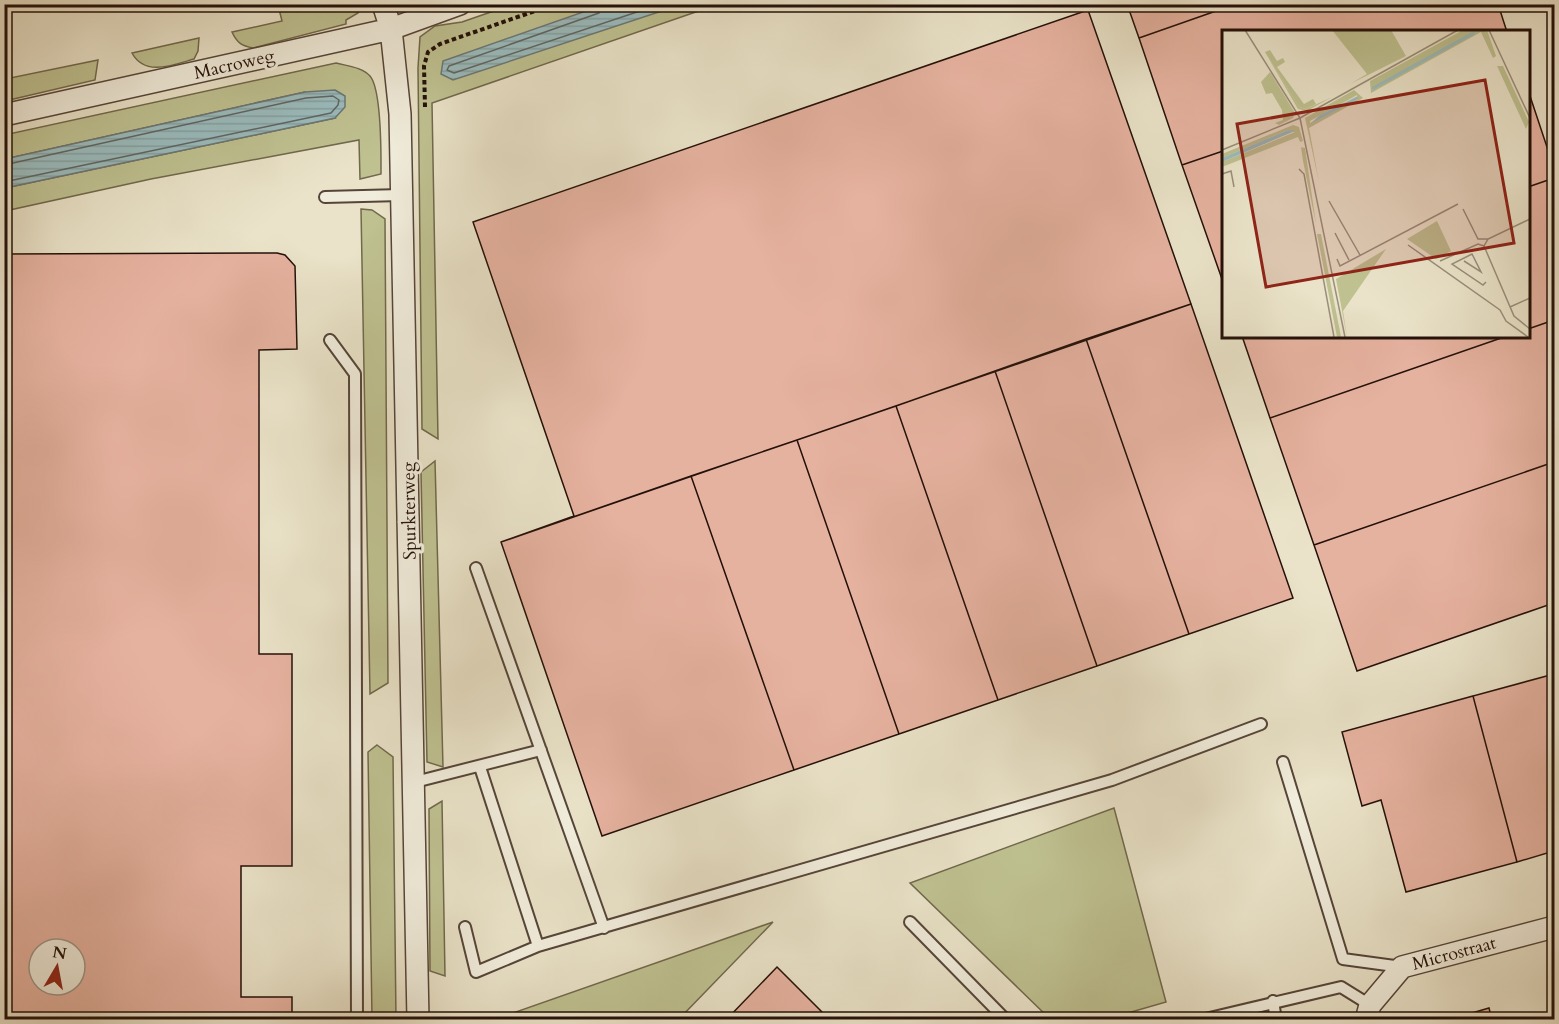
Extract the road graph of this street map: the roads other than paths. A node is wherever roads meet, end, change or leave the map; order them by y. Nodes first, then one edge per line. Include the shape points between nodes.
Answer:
1 (383, 4) edge
2 (460, 4) edge
3 (391, 28) junction
4 (4, 115) edge
5 (401, 195) junction
6 (325, 198) dead end
7 (330, 340) dead end
8 (476, 568) dead end
9 (1262, 724) dead end
10 (541, 750) junction
11 (1283, 762) dead end
12 (480, 767) junction
13 (415, 782) junction
14 (910, 922) dead end
15 (465, 927) dead end
16 (1554, 927) edge
17 (604, 928) junction
18 (538, 946) junction
19 (1402, 967) junction
20 (1273, 1002) junction
21 (1368, 1012) edge
22 (357, 1020) edge
23 (418, 1020) edge
24 (1006, 1020) edge
25 (1201, 1020) edge
26 (1276, 1020) edge

1 - 3 street, Spurkterweg
2 - 3 street, Macroweg
3 - 4 street, Macroweg
3 - 5 street, Spurkterweg via 400,114
5 - 6 lane
5 - 13 street, Spurkterweg
7 - 22 lane via 355,374
8 - 10 lane
9 - 17 lane via 1112,780
10 - 12 lane
10 - 17 lane
11 - 19 lane via 1343,959
12 - 13 lane
12 - 18 lane
13 - 23 street, Spurkterweg
14 - 24 lane
15 - 18 lane via 476,972
16 - 19 street, Microstraat
17 - 18 lane
19 - 21 street, Microstraat
20 - 21 lane via 1341,987
20 - 25 lane
20 - 26 lane

